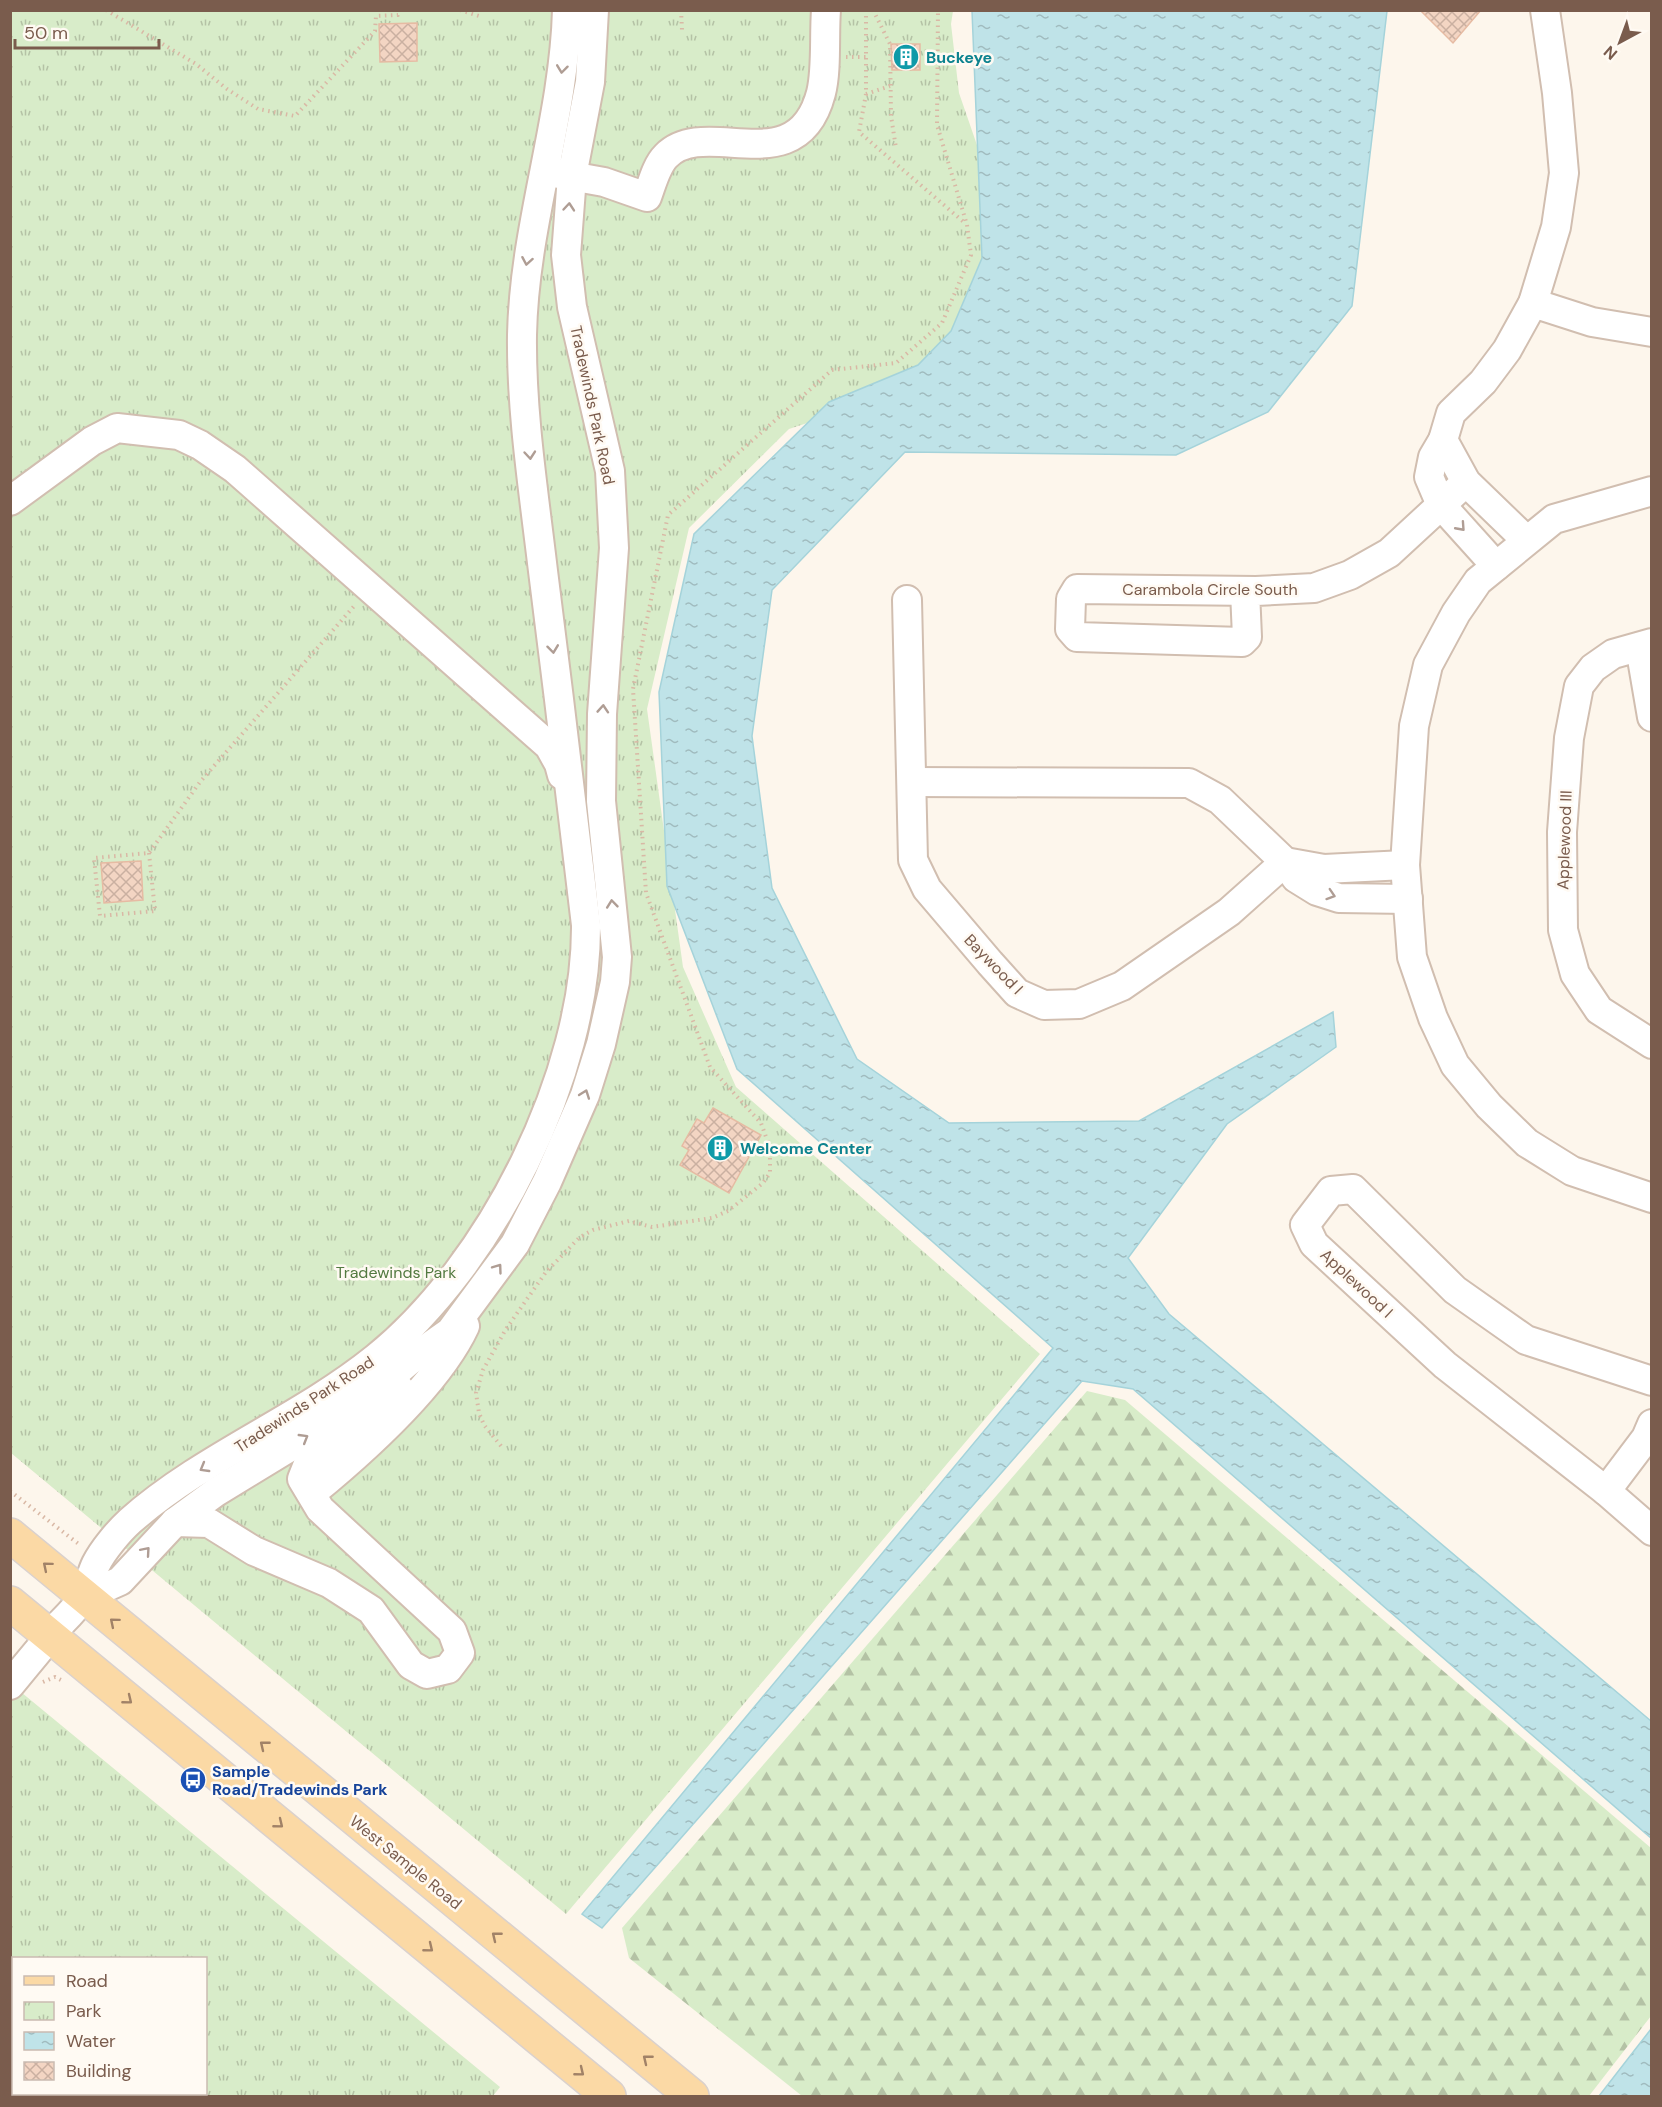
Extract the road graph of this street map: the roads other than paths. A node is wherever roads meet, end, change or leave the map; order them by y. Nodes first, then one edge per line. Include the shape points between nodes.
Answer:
1 (567, 10) edge
2 (594, 10) edge
3 (826, 10) edge
4 (1545, 10) edge
5 (543, 171) junction
6 (572, 176) junction
7 (1533, 303) junction
8 (1652, 332) edge
9 (1443, 440) junction
10 (1466, 482) junction
11 (1652, 491) edge
12 (10, 501) edge
13 (1441, 505) junction
14 (1526, 540) junction
15 (1496, 566) junction
16 (1245, 591) junction
17 (907, 600) dead end
18 (1646, 645) edge
19 (1652, 717) edge
20 (913, 782) junction
21 (570, 788) junction
22 (601, 801) junction
23 (574, 819) junction
24 (1286, 862) junction
25 (1405, 865) junction
26 (1408, 899) junction
27 (1652, 1044) edge
28 (1652, 1198) edge
29 (480, 1292) junction
30 (450, 1332) junction
31 (385, 1366) junction
32 (1652, 1381) edge
33 (1650, 1435) edge
34 (308, 1464) junction
35 (1606, 1491) junction
36 (216, 1492) junction
37 (312, 1493) junction
38 (175, 1522) junction
39 (1652, 1531) edge
40 (10, 1535) edge
41 (84, 1597) junction
42 (10, 1603) edge
43 (50, 1637) junction
44 (10, 1685) edge
45 (609, 2097) edge
46 (692, 2097) edge

1 -> 5 street, Tradewinds Park Road via 558,101
2 - 6 street, Tradewinds Park Road via 590,82
3 - 6 street via 822,92 807,122 792,135 777,142 753,145 697,142 678,147 661,162 647,197
4 - 7 street via 1564,173 1556,227
5 - 6 street
5 -> 21 street, Tradewinds Park Road via 525,276 522,338 530,460
22 -> 6 street, Tradewinds Park Road via 602,714 614,548 610,471 572,307 567,266
7 - 8 street via 1592,322
7 - 9 street via 1507,350 1483,382 1451,413
9 - 10 street
9 - 13 street via 1433,457 1429,477
10 - 13 street, Carambola Circle South
10 - 14 street
11 - 14 street via 1554,519
12 - 23 street, Tradewinds Park Road via 92,441 117,428 178,435 200,445 235,469 549,746 559,764
13 -> 15 street
13 - 16 street, Carambola Circle South via 1389,553 1350,574 1314,588
14 - 15 street
15 - 25 street via 1478,581 1428,665 1414,726
16 - 16 street, Carambola Circle South via 1077,589 1071,599 1070,630 1077,637 1242,642 1247,637
17 - 20 street, Baywood I
18 - 19 street
18 - 27 street, Applewood III via 1613,654 1593,668 1580,686 1569,738 1562,832 1563,930 1575,974 1599,1010
20 - 24 street via 1189,783 1220,800
20 - 24 street, Baywood I via 913,860 927,889 1017,993 1044,1005 1079,1004 1122,986 1229,912
21 - 22 street
21 - 23 street, Tradewinds Park Road
29 -> 22 street, Tradewinds Park Road via 515,1244 547,1182 585,1095 601,1044 617,957
23 - 31 street, Tradewinds Park Road via 586,952 582,988 554,1094 517,1176 475,1247
24 - 25 street via 1324,869
24 -> 26 street via 1296,878 1317,891 1340,898
25 - 26 street
26 - 28 street via 1412,957 1432,1018 1455,1065 1527,1143 1572,1172
29 - 30 street, Tradewinds Park Road
29 - 37 street via 453,1351 357,1456
30 - 31 street, Tradewinds Park Road
30 - 34 street, Tradewinds Park Road via 367,1423
36 -> 31 street, Tradewinds Park Road via 316,1431
31 -> 41 street, Tradewinds Park Road via 172,1486 128,1523 97,1561
32 - 35 street, Applewood I via 1526,1340 1455,1290 1353,1189 1332,1191 1305,1225 1314,1244 1445,1365
33 - 35 street
34 - 36 street, Tradewinds Park Road
34 - 37 street via 302,1479
35 - 39 street, Applewood I
36 - 38 street, Tradewinds Park Road
37 - 38 street via 320,1509 452,1631 460,1653 448,1669 427,1674 411,1665 371,1610 329,1583 254,1551 208,1523
41 -> 38 street, Tradewinds Park Road via 120,1581
41 -> 40 main road, West Sample Road
41 - 43 street
46 -> 41 main road, West Sample Road
42 - 43 main road
43 - 44 street
43 -> 45 main road

